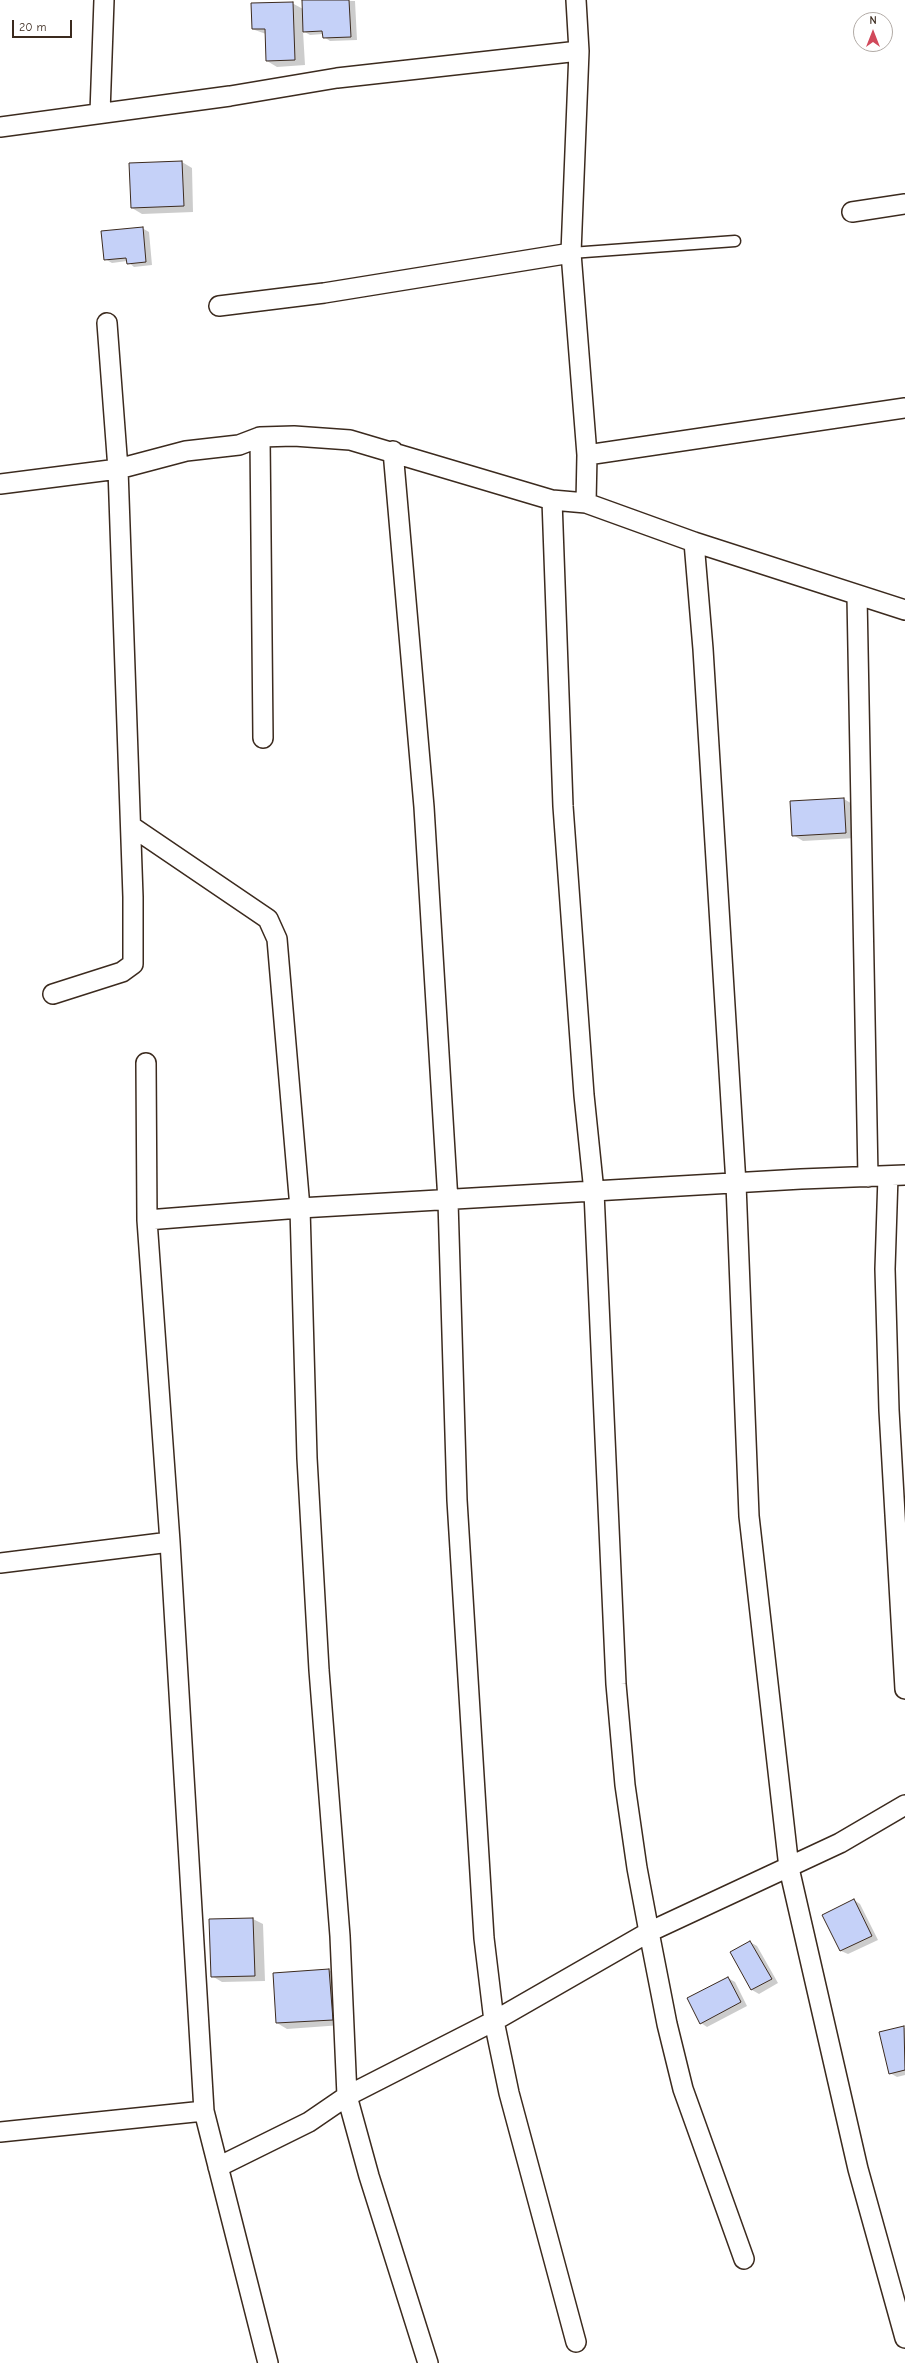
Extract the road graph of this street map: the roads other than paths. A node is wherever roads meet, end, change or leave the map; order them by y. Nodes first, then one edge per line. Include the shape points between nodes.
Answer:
1 (104, 0) edge
2 (576, 0) edge
3 (579, 51) junction
4 (100, 113) junction
5 (0, 128) edge
6 (905, 204) edge
7 (852, 212) dead end
8 (735, 240) dead end
9 (572, 253) junction
10 (219, 306) dead end
11 (107, 323) dead end
12 (905, 408) edge
13 (260, 437) junction
14 (393, 451) junction
15 (587, 455) junction
16 (118, 469) junction
17 (0, 484) edge
18 (552, 500) junction
19 (586, 503) junction
20 (694, 542) junction
21 (857, 596) junction
22 (905, 610) edge
23 (263, 738) dead end
24 (131, 826) junction
25 (53, 994) dead end
26 (146, 1063) dead end
27 (896, 1176) edge
28 (868, 1177) junction
29 (736, 1184) junction
30 (594, 1192) junction
31 (448, 1201) junction
32 (300, 1208) junction
33 (147, 1220) junction
34 (170, 1542) junction
35 (0, 1563) edge
36 (905, 1689) edge
37 (905, 1805) edge
38 (789, 1868) junction
39 (649, 1932) junction
40 (494, 2021) junction
41 (347, 2096) junction
42 (204, 2111) junction
43 (0, 2132) edge
44 (218, 2167) junction
45 (744, 2259) dead end
46 (905, 2338) edge
47 (576, 2342) dead end
48 (268, 2363) edge
49 (428, 2363) edge

1 - 4 street
2 - 3 street
3 - 4 street via 345,77 230,96
3 - 9 street
4 - 5 street
6 - 7 street
8 - 9 lane
9 - 10 street via 324,293
9 - 15 street
11 - 16 street
12 - 15 street
13 - 14 street via 294,436 350,440
13 - 16 street via 239,445 186,451
13 - 23 street
14 - 18 street
14 - 31 street via 424,807
15 - 19 street
16 - 17 street
16 - 24 street
18 - 19 street
18 - 30 street via 563,806 584,1095
19 - 20 street
20 - 21 street
20 - 29 street via 704,649
21 - 22 street
21 - 28 street
24 - 25 street via 133,964 122,972
24 - 32 street via 268,919 277,939
26 - 33 street
27 - 28 street
27 - 36 street via 885,1269 889,1410
28 - 29 street
29 - 30 street
29 - 38 street via 749,1516
30 - 31 street
30 - 39 street via 616,1684 625,1785
31 - 32 street
31 - 40 street via 457,1508 484,1938
32 - 33 street
32 - 41 street via 307,1458 319,1670 340,1936
33 - 34 street
34 - 35 street
34 - 42 street
37 - 38 street via 840,1843
38 - 39 street
38 - 46 street via 858,2169
39 - 40 street
39 - 45 street via 683,2089
40 - 41 street
40 - 47 street via 509,2093
41 - 44 street via 309,2122
41 - 49 street via 369,2176
42 - 43 street
42 - 44 street
44 - 48 street

